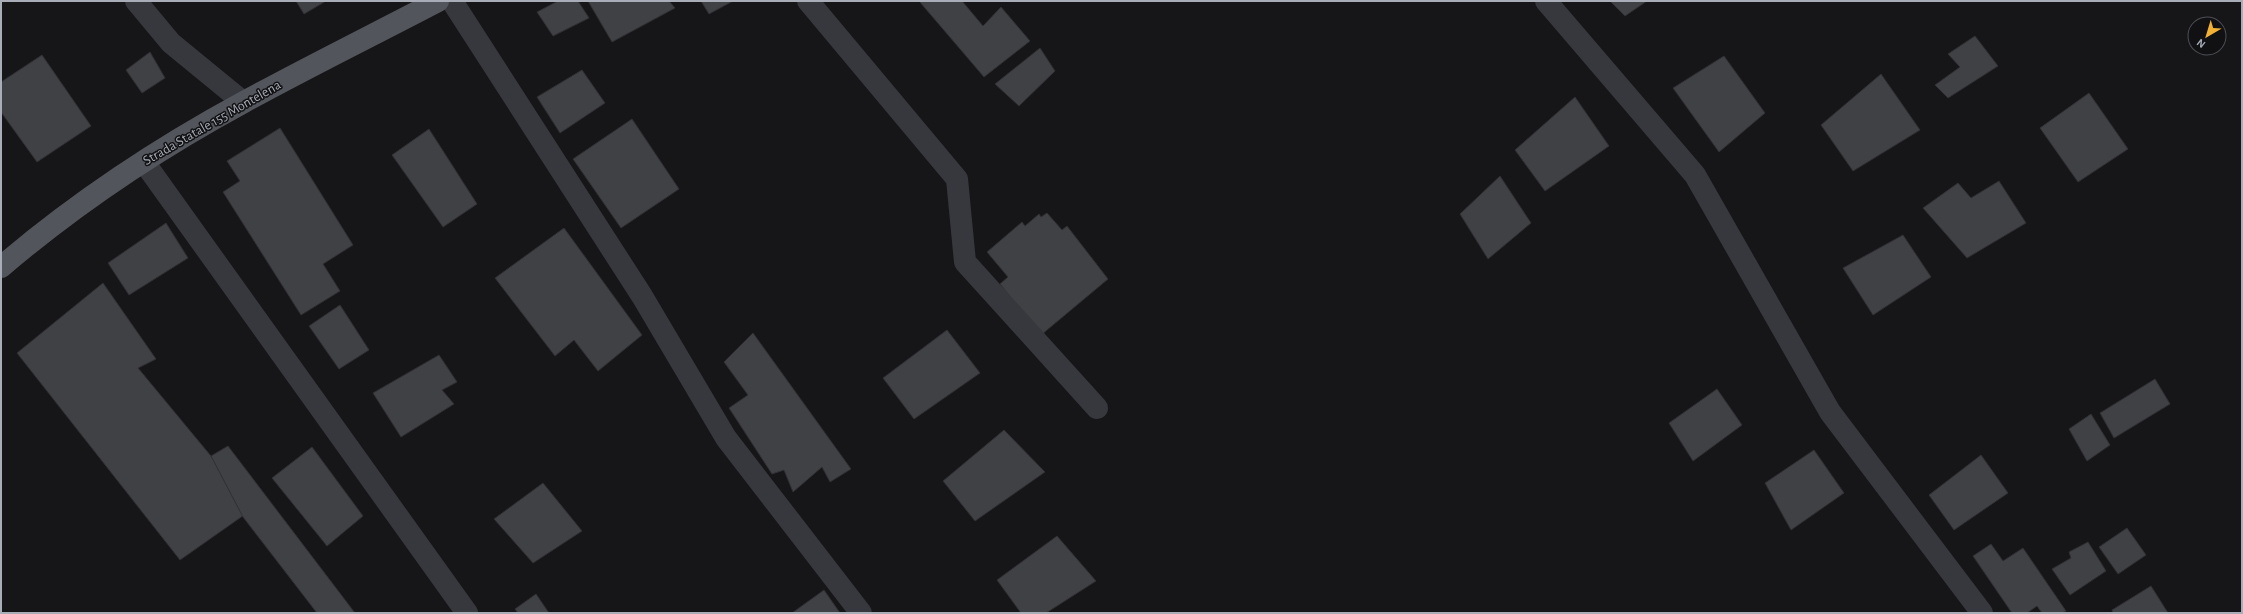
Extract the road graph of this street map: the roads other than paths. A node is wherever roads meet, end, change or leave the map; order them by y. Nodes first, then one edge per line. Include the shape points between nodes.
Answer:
1 (136, 1) edge
2 (438, 1) edge
3 (452, 1) edge
4 (808, 1) edge
5 (1546, 1) edge
6 (243, 102) junction
7 (144, 162) junction
8 (1, 266) edge
9 (1097, 408) dead end
10 (467, 613) edge
11 (861, 613) edge
12 (1982, 613) edge

1 - 6 street via 171,43
2 - 6 main road, Strada Statale 155 Montelena
3 - 11 street via 638,289 726,438
4 - 9 street via 957,179 965,262
5 - 12 street via 1695,175 1830,412
6 - 7 main road, Strada Statale 155 Montelena
7 - 8 main road, Strada Statale 155 Montelena via 38,236
7 - 10 street

